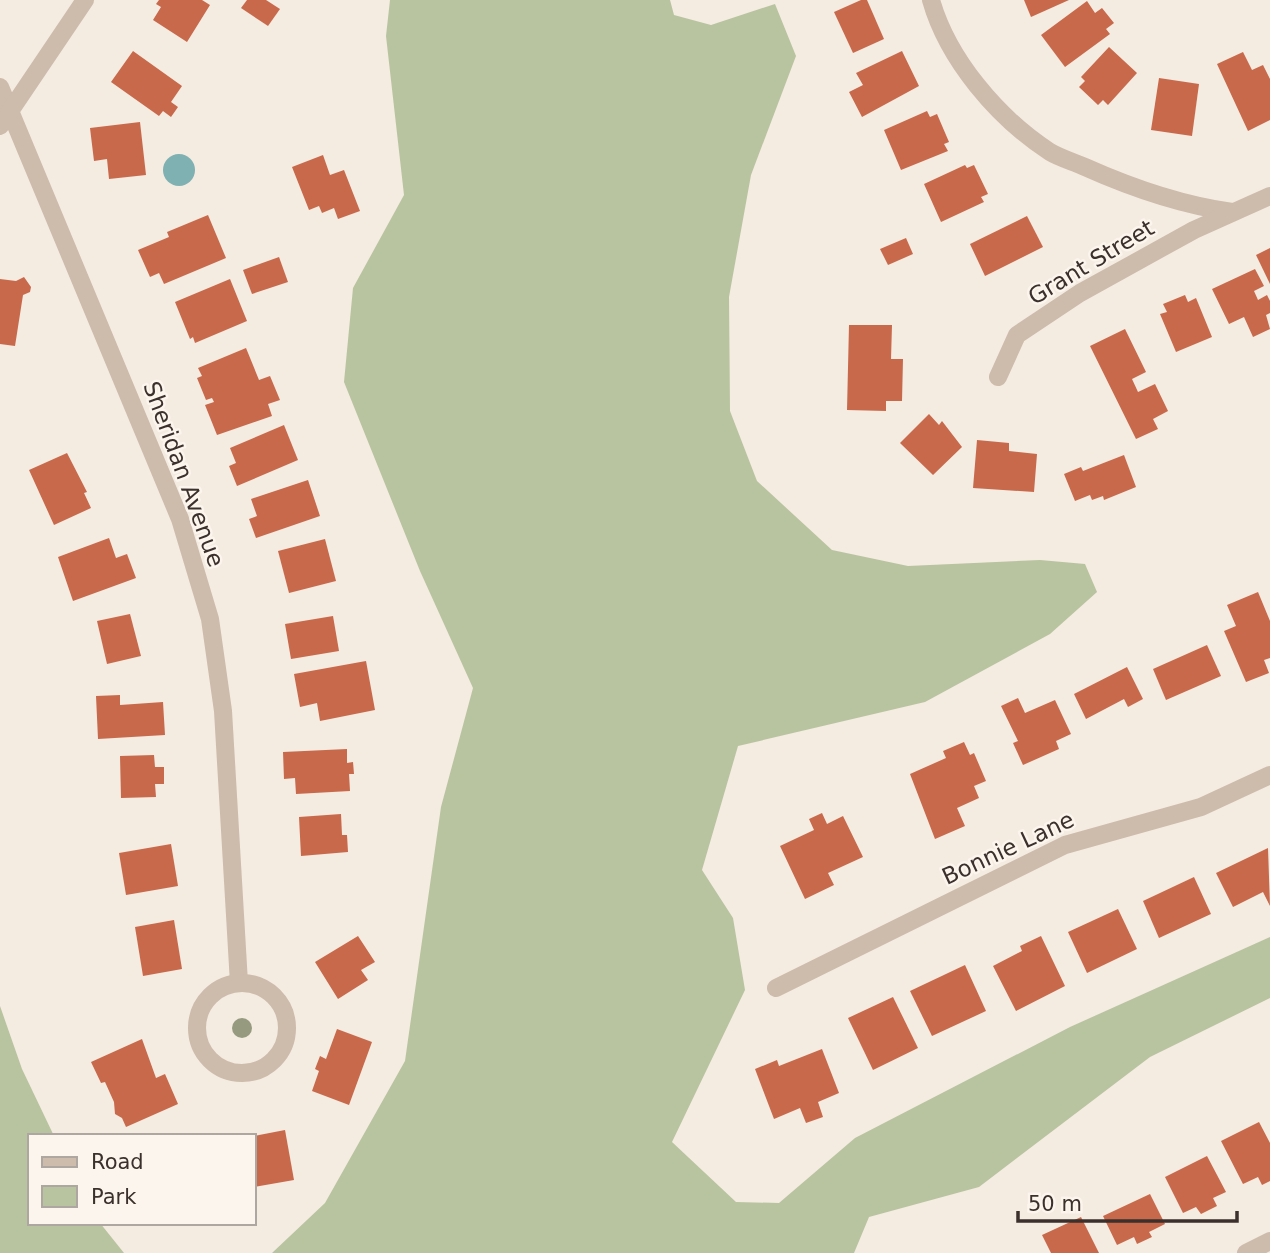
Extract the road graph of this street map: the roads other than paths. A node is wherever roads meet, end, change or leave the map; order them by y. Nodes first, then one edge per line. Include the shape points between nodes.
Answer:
1 (85, 0) edge
2 (930, 0) edge
3 (0, 87) edge
4 (5, 119) edge
5 (1270, 196) edge
6 (1232, 212) junction
7 (998, 377) dead end
8 (1270, 775) edge
9 (239, 983) junction
10 (776, 988) dead end
11 (1270, 1241) edge
12 (1246, 1253) edge

1 - 4 street
2 - 6 street, Grant Street via 952,53 997,108 1051,152 1127,186
3 - 4 street, Sheridan Avenue
4 - 9 street, Sheridan Avenue via 176,509 210,620 224,722
5 - 6 street, Grant Street
6 - 7 street, Grant Street via 1080,293 1017,335
8 - 10 street, Bonnie Lane via 1201,807 1066,845
9 - 9 street via 219,990 203,1005 197,1032 208,1058 229,1072 243,1073 272,1063 284,1044 287,1022 283,1008 263,988
11 - 12 street

